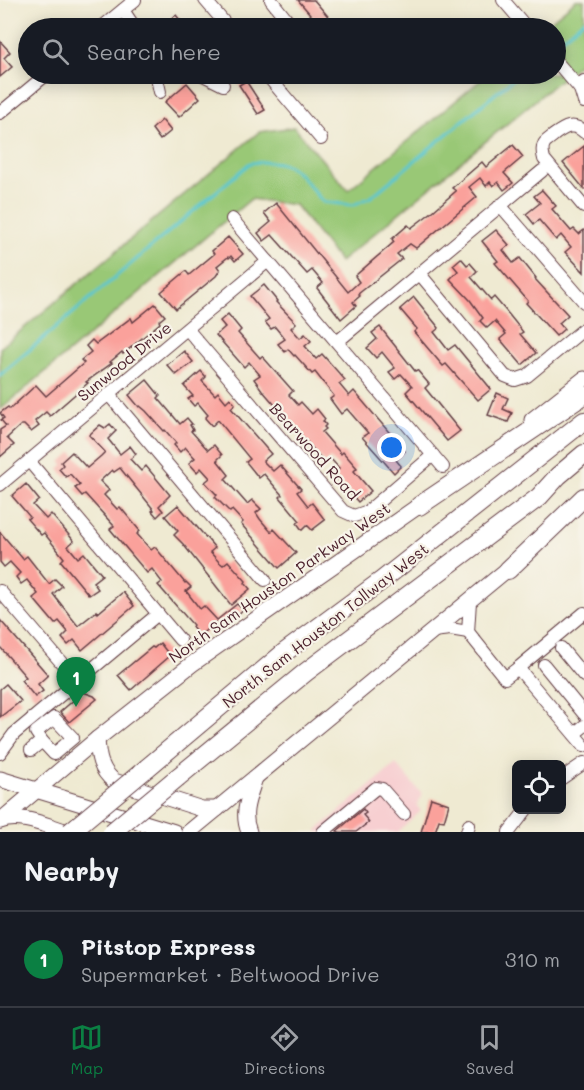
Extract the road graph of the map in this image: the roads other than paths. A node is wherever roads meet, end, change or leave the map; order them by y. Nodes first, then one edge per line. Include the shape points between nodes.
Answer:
1 (135, 0) edge
2 (205, 0) edge
3 (271, 0) edge
4 (503, 0) edge
5 (123, 10) junction
6 (113, 18) edge
7 (128, 18) edge
8 (220, 18) edge
9 (285, 18) edge
10 (518, 18) edge
11 (566, 71) edge
12 (35, 84) edge
13 (158, 84) edge
14 (274, 84) edge
15 (582, 85) edge
16 (160, 92) dead end
17 (584, 102) edge
18 (0, 113) edge
19 (584, 132) edge
20 (321, 139) dead end
21 (542, 171) dead end
22 (500, 205) junction
23 (584, 207) edge
24 (232, 219) dead end
25 (268, 261) junction
26 (419, 273) junction
27 (584, 302) edge
28 (584, 329) edge
29 (188, 330) junction
30 (337, 342) junction
31 (584, 379) edge
32 (108, 395) junction
33 (584, 395) edge
34 (584, 421) edge
35 (584, 454) edge
36 (433, 455) junction
37 (29, 461) junction
38 (443, 467) dead end
39 (584, 469) edge
40 (0, 485) edge
41 (539, 497) junction
42 (584, 497) edge
43 (419, 506) junction
44 (584, 506) edge
45 (508, 570) junction
46 (265, 580) dead end
47 (2, 597) edge
48 (470, 601) junction
49 (584, 613) edge
50 (158, 614) junction
51 (433, 631) junction
52 (468, 632) junction
53 (180, 640) dead end
54 (561, 648) dead end
55 (543, 665) dead end
56 (518, 668) junction
57 (584, 677) edge
58 (78, 682) junction
59 (566, 693) junction
60 (584, 714) edge
61 (579, 730) edge
62 (97, 739) junction
63 (42, 741) dead end
64 (584, 746) edge
65 (31, 750) dead end
66 (0, 753) edge
67 (584, 763) edge
68 (566, 775) edge
69 (255, 777) junction
70 (0, 779) edge
71 (36, 790) junction
72 (217, 809) junction
73 (400, 810) dead end
74 (523, 814) edge
75 (0, 821) edge
76 (69, 832) edge
77 (112, 832) edge
78 (174, 832) edge
79 (189, 832) edge
80 (249, 832) edge
81 (323, 832) edge
82 (509, 832) edge

1 - 5 street
2 - 8 street
3 - 9 street
4 - 10 street
5 - 6 street
5 - 7 street
11 - 15 street
12 - 18 street
13 - 16 street
14 - 20 street
15 - 17 street
19 - 23 street via 577,126 563,128 544,143 543,149 544,159
21 - 22 street
22 - 26 street
22 - 27 street
24 - 25 street
25 - 29 street, Sunwood Drive
25 - 30 street
26 - 28 street via 505,376 515,380 527,376
26 - 30 street
29 - 32 street, Sunwood Drive
29 - 36 street, Bearwood Road via 343,511 354,516 368,511
30 - 36 street
31 - 43 main road, North Sam Houston Parkway West
32 - 37 street, Sunwood Drive
32 - 46 street
33 - 43 highway
34 - 76 highway, North Sam Houston Tollway West, bridge via 285,652
35 - 41 highway, North Sam Houston Tollway West
36 - 38 street
37 - 40 street, Sunwood Drive
37 - 50 street
39 - 41 highway, North Sam Houston Tollway West
41 - 77 highway, North Sam Houston Tollway West, bridge via 306,672
42 - 45 highway
43 - 62 main road, North Sam Houston Parkway West via 192,664
44 - 45 main road
45 - 48 main road
47 - 58 street
48 - 51 main road
48 - 52 street
49 - 56 street
50 - 53 street
50 - 58 street
51 - 52 street
51 - 69 main road
52 - 56 street via 505,678
54 - 57 street
55 - 59 street
56 - 61 street
57 - 59 street
58 - 66 street via 15,734
59 - 60 street
61 - 64 street
62 - 71 main road, North Sam Houston Parkway West
62 - 72 main road via 98,756 105,773 114,781
63 - 65 street
67 - 68 street
69 - 72 main road
69 - 80 main road via 245,810
70 - 71 main road
71 - 75 main road, North Sam Houston Parkway West
71 - 78 main road
72 - 79 main road
73 - 81 street via 382,789 376,788
74 - 82 street
75 - 76 main road via 21,818

